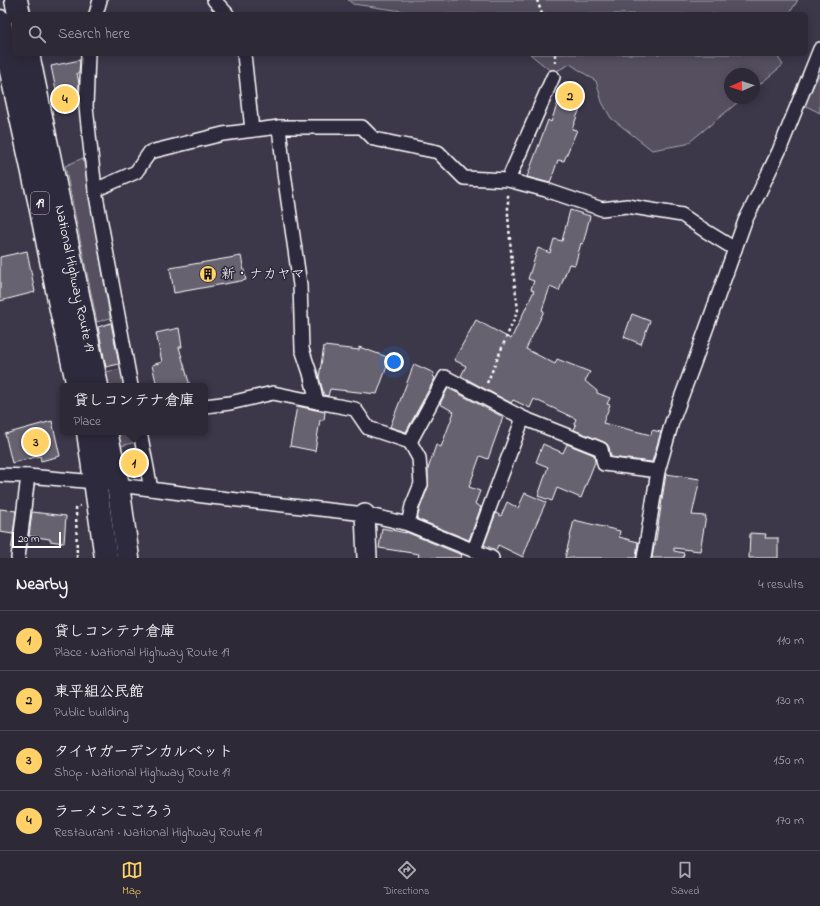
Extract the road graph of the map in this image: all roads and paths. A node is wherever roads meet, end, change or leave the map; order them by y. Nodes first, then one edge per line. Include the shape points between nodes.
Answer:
1 (16, 0) edge
2 (100, 0) edge
3 (214, 0) edge
4 (537, 0) edge
5 (19, 12) edge
6 (97, 12) edge
7 (226, 12) edge
8 (541, 12) edge
9 (0, 21) edge
10 (820, 49) edge
11 (28, 56) edge
12 (88, 56) edge
13 (244, 56) edge
14 (554, 77) dead end
15 (279, 127) junction
16 (252, 130) junction
17 (508, 180) junction
18 (95, 190) junction
19 (735, 249) junction
20 (77, 383) edge
21 (96, 383) edge
22 (130, 383) edge
23 (482, 396) junction
24 (317, 402) junction
25 (208, 406) edge
26 (523, 418) junction
27 (88, 435) edge
28 (107, 435) edge
29 (141, 435) edge
30 (410, 442) junction
31 (658, 471) junction
32 (0, 475) edge
33 (28, 476) junction
34 (118, 486) junction
35 (151, 489) junction
36 (97, 491) junction
37 (366, 514) junction
38 (408, 524) junction
39 (474, 550) junction
40 (18, 558) edge
41 (77, 558) edge
42 (106, 558) edge
43 (128, 558) edge
44 (367, 558) edge
45 (492, 558) edge
46 (644, 558) edge

1 - 5 highway
2 - 6 street
3 - 7 street
4 - 8 path
9 - 20 highway, National Highway Route 19 / 19
10 - 19 street via 779,151 745,221
11 - 21 highway, National Highway Route 19 / 19
12 - 18 street via 86,107
13 - 16 street
14 - 17 street
15 - 16 street
15 - 17 street via 362,127 374,139 438,152 464,178
15 - 24 street via 300,284 302,349
16 - 18 street via 223,134 150,152 136,172
17 - 19 street via 602,209 627,206 682,215
17 - 23 path via 508,215 518,310
18 - 22 street
19 - 31 street via 672,422
23 - 26 street
23 - 30 street via 445,377
24 - 25 street via 273,393
24 - 30 street via 354,409 368,428
26 - 31 street via 601,449 604,464
26 - 39 street
27 - 36 highway
28 - 34 highway
29 - 35 street
30 - 38 street via 419,458 421,484
31 - 46 street
32 - 33 street
33 - 36 street
33 - 40 street
34 - 35 street
34 - 36 street
34 - 43 highway
35 - 37 street
36 - 41 path via 76,507
36 - 42 highway
37 - 38 street
37 - 44 street
38 - 39 street
39 - 45 street

